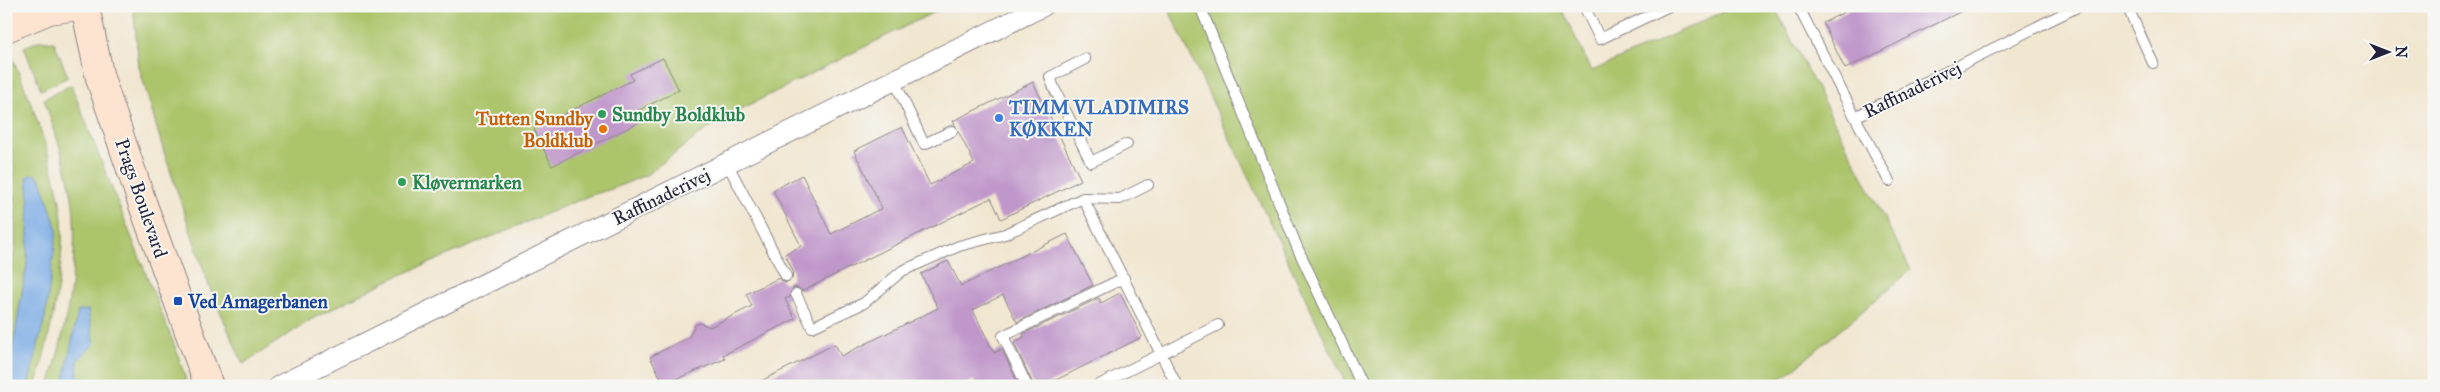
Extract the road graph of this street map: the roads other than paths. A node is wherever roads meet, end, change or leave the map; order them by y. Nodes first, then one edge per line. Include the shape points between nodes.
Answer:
1 (79, 6) edge
2 (85, 6) edge
3 (1043, 6) edge
4 (1200, 6) edge
5 (1584, 6) edge
6 (1669, 6) edge
7 (1798, 6) edge
8 (2079, 6) edge
9 (2127, 6) edge
10 (7, 25) edge
11 (1085, 59) dead end
12 (2153, 63) dead end
13 (894, 80) junction
14 (1855, 117) junction
15 (952, 132) dead end
16 (1127, 144) dead end
17 (727, 164) junction
18 (1888, 181) dead end
19 (1148, 185) dead end
20 (1083, 198) junction
21 (786, 276) dead end
22 (1124, 278) junction
23 (796, 294) dead end
24 (1218, 325) dead end
25 (1161, 354) junction
26 (209, 386) edge
27 (279, 386) edge
28 (1027, 386) edge
29 (1097, 386) edge
30 (1177, 386) edge
31 (1362, 386) edge

1 - 10 street via 49,10
2 - 26 street, Prags Boulevard via 100,78
3 - 13 street, Raffinaderivej
4 - 31 lane via 1297,247
5 - 6 lane via 1600,39
7 - 14 lane, Raffinaderivej
8 - 14 lane, Raffinaderivej
9 - 12 lane
11 - 16 lane via 1050,77 1058,96 1091,162
13 - 15 lane via 924,144
13 - 17 street, Raffinaderivej
14 - 18 lane
17 - 21 lane
17 - 27 street, Raffinaderivej
19 - 20 lane via 1120,199
20 - 22 lane
20 - 23 lane via 1005,234 958,246 902,271 864,304 812,327
22 - 25 lane
22 - 28 lane via 1002,336
24 - 25 lane
25 - 29 lane
25 - 30 lane

